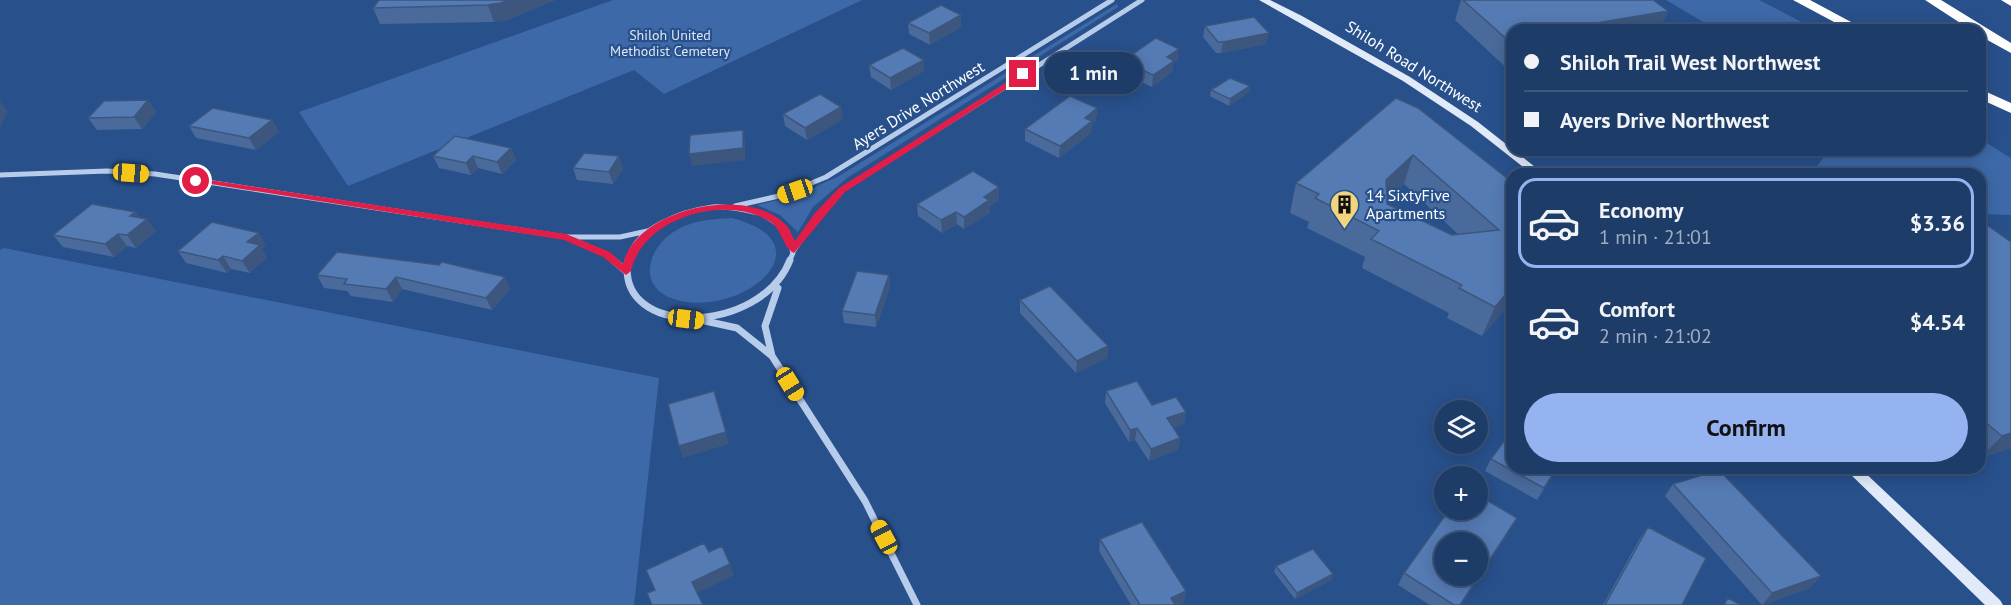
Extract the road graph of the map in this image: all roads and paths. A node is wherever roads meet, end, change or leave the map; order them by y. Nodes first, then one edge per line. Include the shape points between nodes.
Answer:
1 (1112, 0) edge
2 (1142, 0) edge
3 (1263, 0) edge
4 (1800, 0) edge
5 (1932, 0) edge
6 (1847, 24) edge
7 (1971, 24) edge
8 (1986, 33) edge
9 (2011, 49) edge
10 (1986, 96) edge
11 (2011, 109) edge
12 (1506, 147) edge
13 (1517, 156) edge
14 (1532, 168) edge
15 (0, 175) edge
16 (727, 207) junction
17 (652, 230) junction
18 (566, 237) junction
19 (794, 250) junction
20 (626, 271) junction
21 (779, 286) junction
22 (686, 319) junction
23 (772, 356) junction
24 (1857, 474) edge
25 (917, 605) edge
26 (1995, 605) edge

1 - 16 street, Ayers Drive Northwest via 826,177 783,195
2 - 19 street, Ayers Drive Northwest via 842,190 818,215
3 - 12 street, Shiloh Road Northwest via 1425,91
4 - 6 highway
5 - 7 highway
8 - 9 highway
10 - 11 highway
13 - 14 street, Shiloh Road Northwest
15 - 18 street via 108,171 155,174
16 - 17 street via 692,211
16 - 19 street via 774,219 784,228
17 - 18 street via 620,237
17 - 20 street via 634,250
18 - 20 street via 607,255
19 - 21 street via 788,274
20 - 22 street via 628,285 642,303 666,315
21 - 22 street via 751,306 731,314
21 - 23 street via 765,326
22 - 23 street via 737,328
23 - 25 street via 865,501
24 - 26 street

